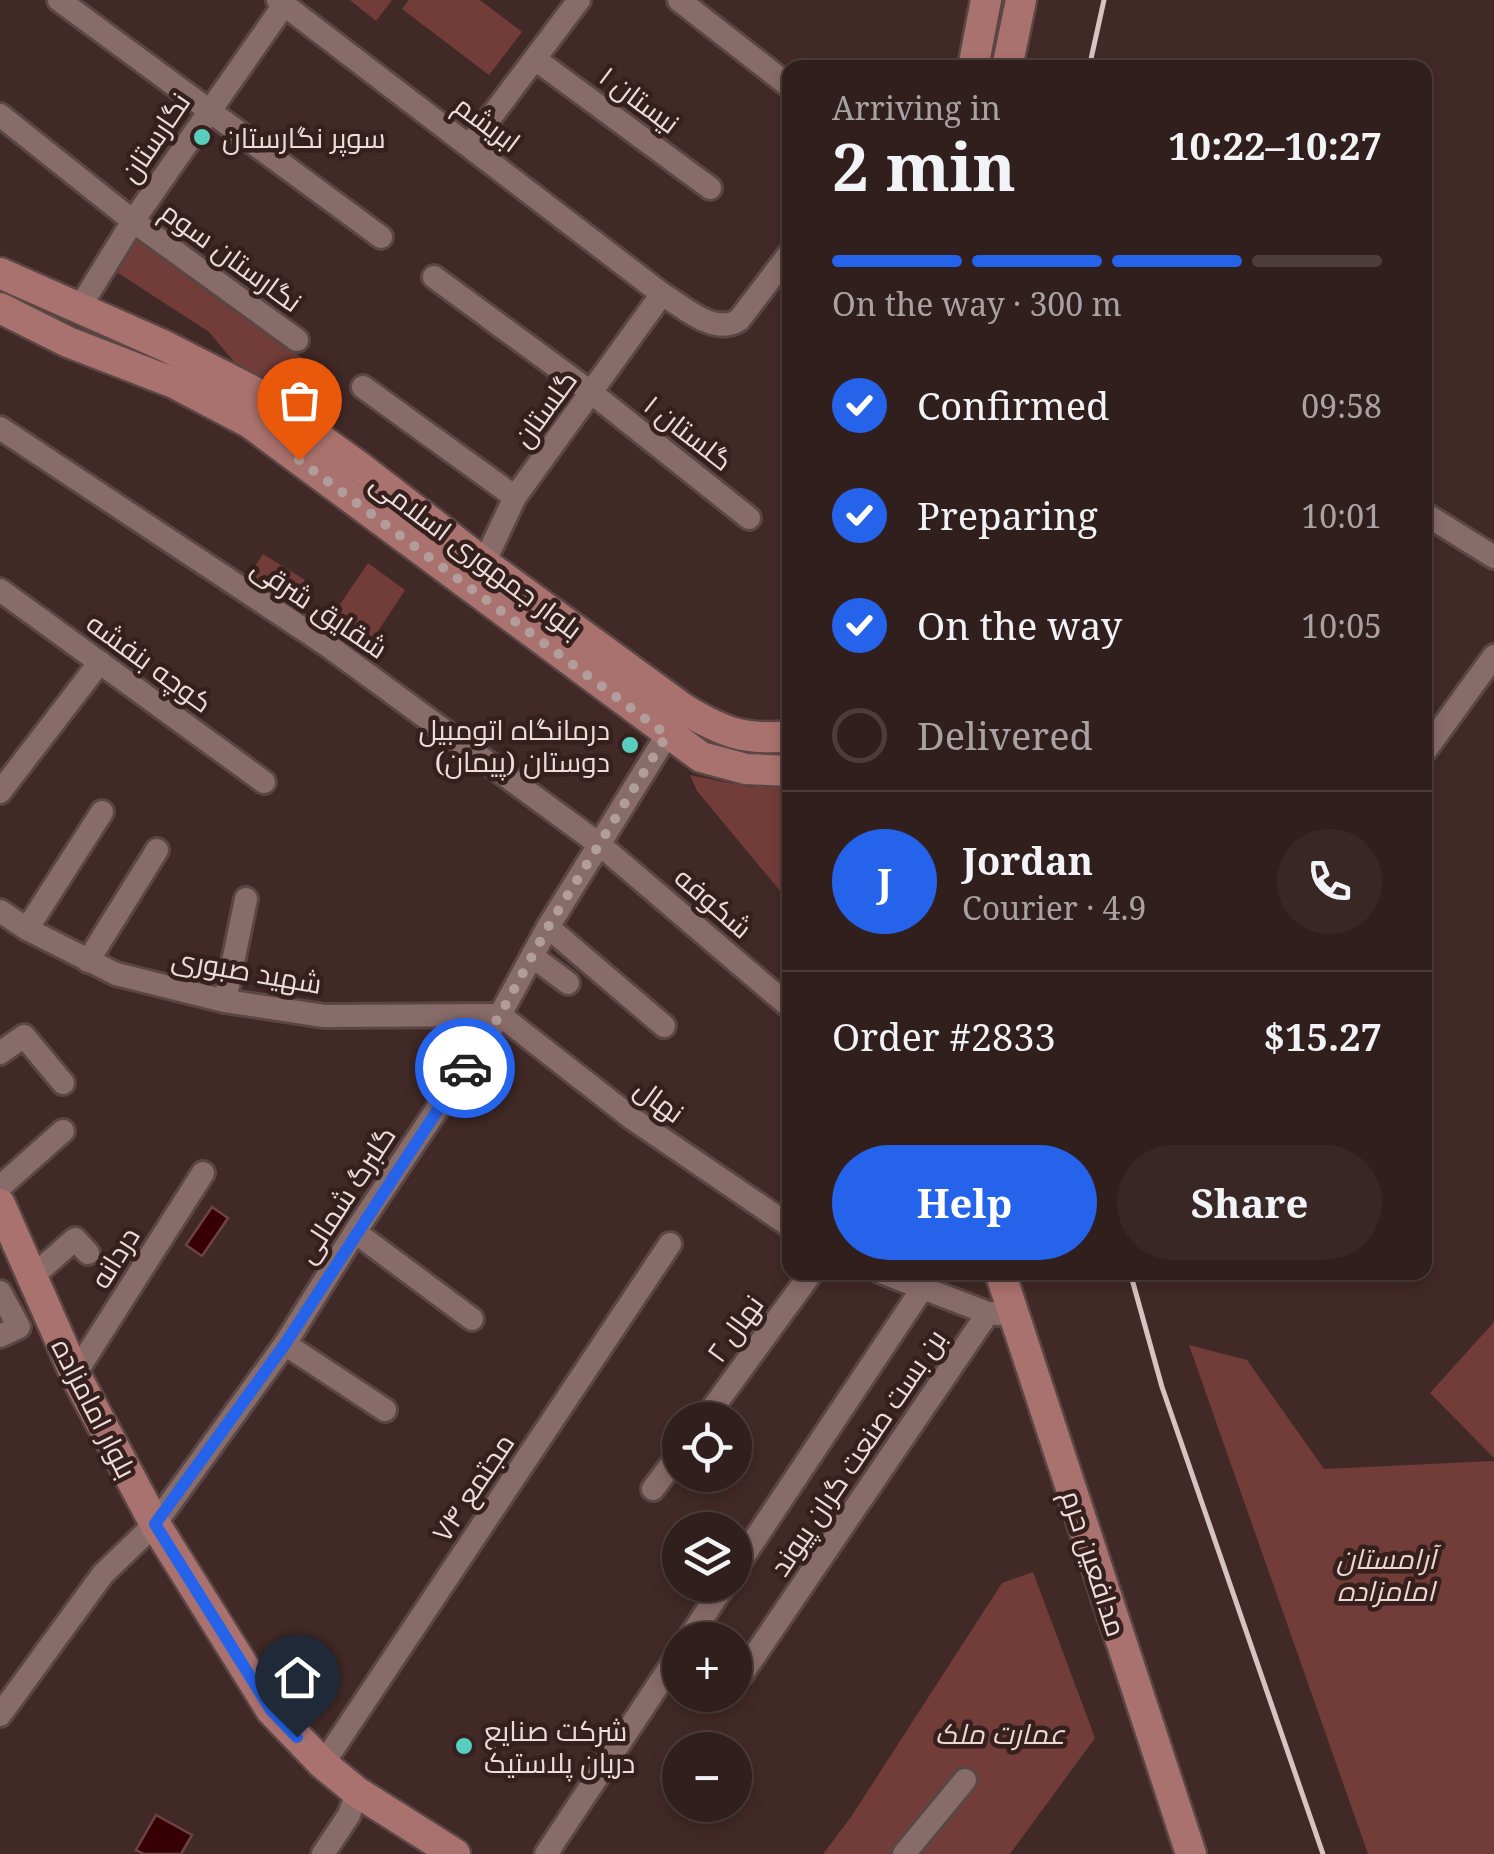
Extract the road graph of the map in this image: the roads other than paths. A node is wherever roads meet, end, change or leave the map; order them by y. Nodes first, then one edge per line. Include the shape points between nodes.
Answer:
1 (58, 0) edge
2 (580, 0) edge
3 (679, 0) edge
4 (986, 0) edge
5 (1021, 0) edge
6 (281, 2) edge
7 (535, 58) junction
8 (975, 60) edge
9 (1009, 60) edge
10 (782, 80) edge
11 (208, 110) junction
12 (0, 115) edge
13 (469, 146) junction
14 (710, 188) dead end
15 (133, 221) junction
16 (382, 237) dead end
17 (782, 264) edge
18 (0, 273) edge
19 (434, 277) dead end
20 (662, 294) junction
21 (80, 307) junction
22 (0, 308) edge
23 (297, 340) dead end
24 (363, 387) dead end
25 (592, 393) junction
26 (0, 428) edge
27 (515, 498) junction
28 (749, 518) dead end
29 (1432, 518) edge
30 (1494, 557) edge
31 (484, 563) junction
32 (0, 590) edge
33 (1494, 656) edge
34 (100, 662) junction
35 (684, 709) junction
36 (667, 735) junction
37 (782, 736) edge
38 (1432, 742) edge
39 (782, 771) edge
40 (264, 782) dead end
41 (0, 792) edge
42 (102, 812) dead end
43 (599, 844) junction
44 (157, 850) dead end
45 (246, 899) dead end
46 (0, 911) edge
47 (548, 927) junction
48 (27, 929) junction
49 (532, 956) junction
50 (88, 961) junction
51 (568, 982) dead end
52 (782, 1000) edge
53 (225, 1001) junction
54 (500, 1015) junction
55 (664, 1026) dead end
56 (0, 1053) edge
57 (63, 1083) dead end
58 (64, 1131) dead end
59 (203, 1173) dead end
60 (0, 1187) edge
61 (0, 1204) edge
62 (782, 1221) edge
63 (355, 1232) junction
64 (670, 1244) dead end
65 (81, 1246) dead end
66 (32, 1276) junction
67 (806, 1280) edge
68 (900, 1280) edge
69 (1000, 1280) edge
70 (922, 1289) junction
71 (0, 1292) edge
72 (1001, 1314) junction
73 (472, 1319) dead end
74 (0, 1336) edge
75 (285, 1344) junction
76 (75, 1374) junction
77 (717, 1402) edge
78 (386, 1410) dead end
79 (662, 1478) edge
80 (653, 1490) dead end
81 (155, 1524) junction
82 (752, 1544) edge
83 (752, 1660) edge
84 (662, 1679) edge
85 (0, 1715) edge
86 (323, 1764) junction
87 (965, 1780) dead end
88 (358, 1792) junction
89 (323, 1854) edge
90 (455, 1854) edge
91 (546, 1854) edge
92 (904, 1854) edge
93 (1190, 1854) edge

1 - 11 street
2 - 7 street
3 - 10 street
4 - 8 main road
5 - 9 main road
6 - 11 street, نگارستان
6 - 13 street, ابریشم
7 - 13 street
7 - 14 street, نیستان ۱
11 - 15 street, نگارستان
11 - 16 street
12 - 15 street, نگارستان سوم
13 - 20 street, ابریشم
15 - 21 street, نگارستان
15 - 23 street, نگارستان سوم
17 - 20 street, ابریشم via 729,326 711,324
18 - 21 main road, بلوار جمهوری اسلامی
19 - 25 street, گلستان ۱
20 - 25 street, گلستان
21 - 31 main road, بلوار جمهوری اسلامی via 253,391
22 - 36 main road, بلوار جمهوری اسلامی via 250,423
24 - 27 street
25 - 27 street, گلستان
25 - 28 street, گلستان ۱
26 - 43 street, شقایق شرقی via 327,645
27 - 31 street, گلستان
29 - 30 street
31 - 35 main road, بلوار جمهوری اسلامی
32 - 34 street, کوچه بنفشه
33 - 38 street
34 - 40 street, کوچه بنفشه
34 - 41 street
35 - 36 main road
35 - 37 main road, بلوار جمهوری اسلامی via 718,730
36 - 39 main road, بلوار جمهوری اسلامی via 700,757
36 - 43 street, گلبرگ شمالی
42 - 48 street
43 - 47 street, گلبرگ شمالی
43 - 52 street, شکوفه
44 - 50 street
45 - 53 street
46 - 48 street, شهید صبوری
47 - 49 street, گلبرگ شمالی
47 - 55 street
48 - 50 street, شهید صبوری
49 - 51 street
49 - 54 street, گلبرگ شمالی
50 - 53 street, شهید صبوری
53 - 54 street, شهید صبوری via 324,1016
54 - 62 street, نهال via 633,1120
54 - 63 street, گلبرگ شمالی
56 - 57 street via 24,1036
58 - 60 street
59 - 76 street, دردانه
61 - 66 main road, بلوار امامزاده
63 - 73 street
63 - 75 street, گلبرگ شمالی
64 - 86 street, مجتمع ۷۴
65 - 66 street
66 - 76 main road, بلوار امامزاده
67 - 77 street, نهال ۲
68 - 70 street
69 - 72 main road, مدافعین حرم
70 - 72 street
70 - 82 street
71 - 74 street via 19,1327
72 - 83 street, بن بست صنعت گران پیوند
72 - 93 main road, مدافعین حرم
75 - 78 street
75 - 81 street, گلبرگ شمالی
76 - 81 main road, بلوار امامزاده
79 - 80 street
81 - 85 street, گلبرگ شمالی via 103,1574
81 - 86 main road, بلوار امامزاده via 271,1710
84 - 91 street
86 - 88 main road, بلوار امامزاده
87 - 92 street
88 - 89 street
88 - 90 main road, بلوار امامزاده

